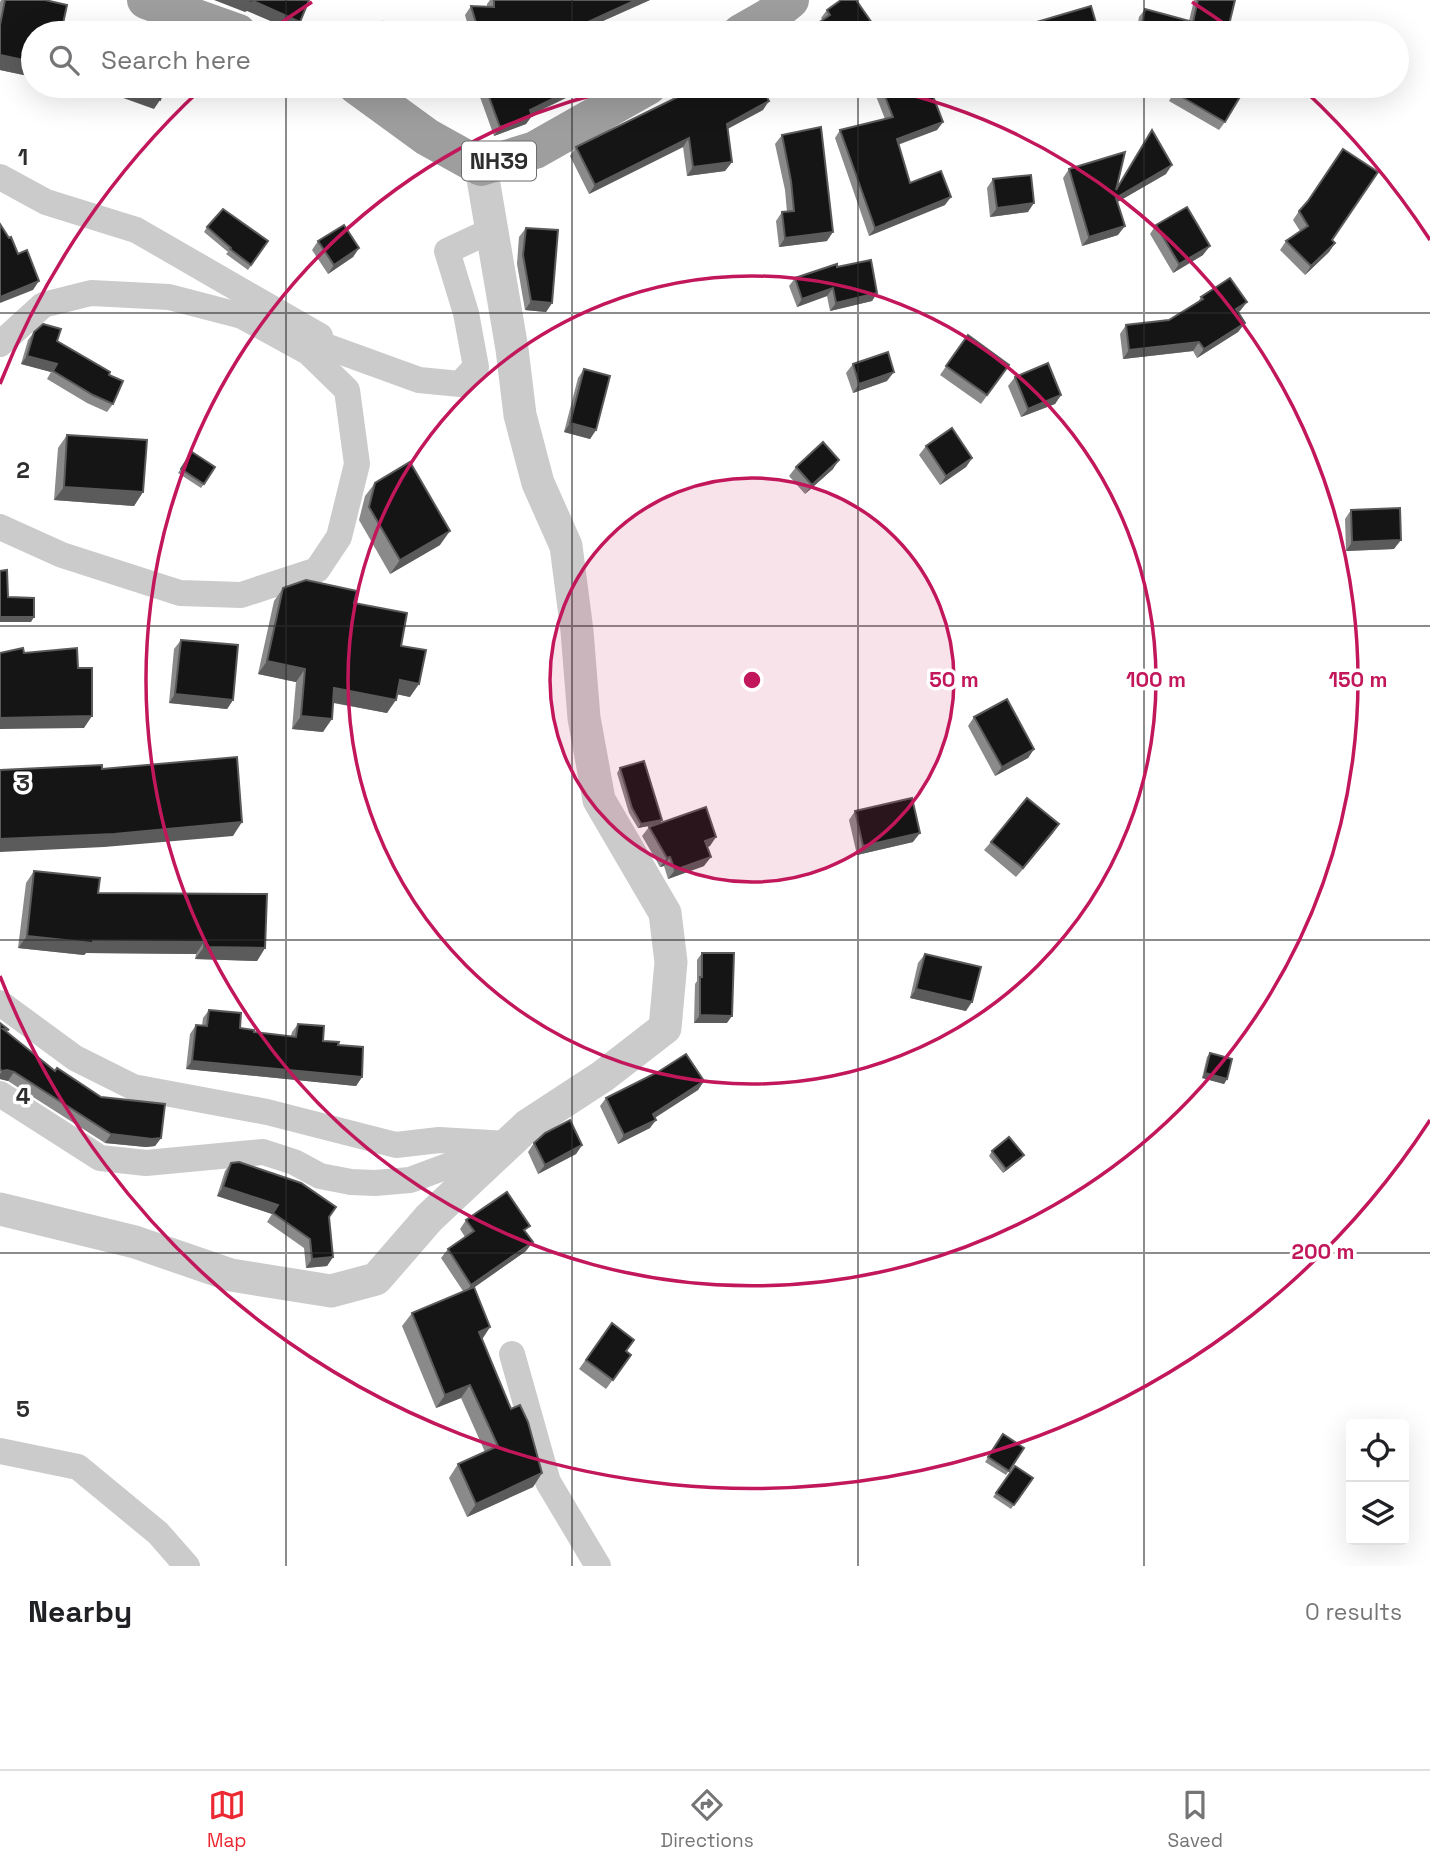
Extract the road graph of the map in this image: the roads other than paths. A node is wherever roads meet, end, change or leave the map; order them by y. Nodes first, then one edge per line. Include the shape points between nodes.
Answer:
1 (146, 0) edge
2 (790, 0) edge
3 (205, 21) edge
4 (762, 21) edge
5 (373, 98) edge
6 (627, 98) edge
7 (481, 167) junction
8 (0, 177) edge
9 (492, 230) junction
10 (242, 316) junction
11 (0, 344) edge
12 (359, 358) junction
13 (0, 527) edge
14 (0, 1003) edge
15 (0, 1094) edge
16 (508, 1144) junction
17 (0, 1209) edge
18 (512, 1354) dead end
19 (0, 1451) edge
20 (187, 1566) edge
21 (598, 1566) edge

1 - 3 highway
2 - 4 highway
5 - 7 highway, NH39 via 427,137
6 - 7 highway, NH39 via 535,150
7 - 9 street
8 - 12 street via 46,202 136,230
9 - 12 street via 447,251 476,367 460,384 419,380
9 - 16 street via 520,415 538,483 566,546 584,718 599,800 665,913 671,962 665,1028
10 - 11 street via 169,296 91,293 43,305
10 - 12 street
10 - 13 street via 308,352 347,390 357,464 339,537 317,570 241,596 180,593 62,555
14 - 16 street via 75,1058 133,1087 267,1112 396,1145 439,1140
15 - 16 street via 100,1158 146,1163 263,1153 320,1176 375,1183 410,1180
16 - 17 street via 429,1218 376,1279 331,1291 231,1275 135,1242
18 - 21 street via 548,1482
19 - 20 street via 78,1467 158,1533

